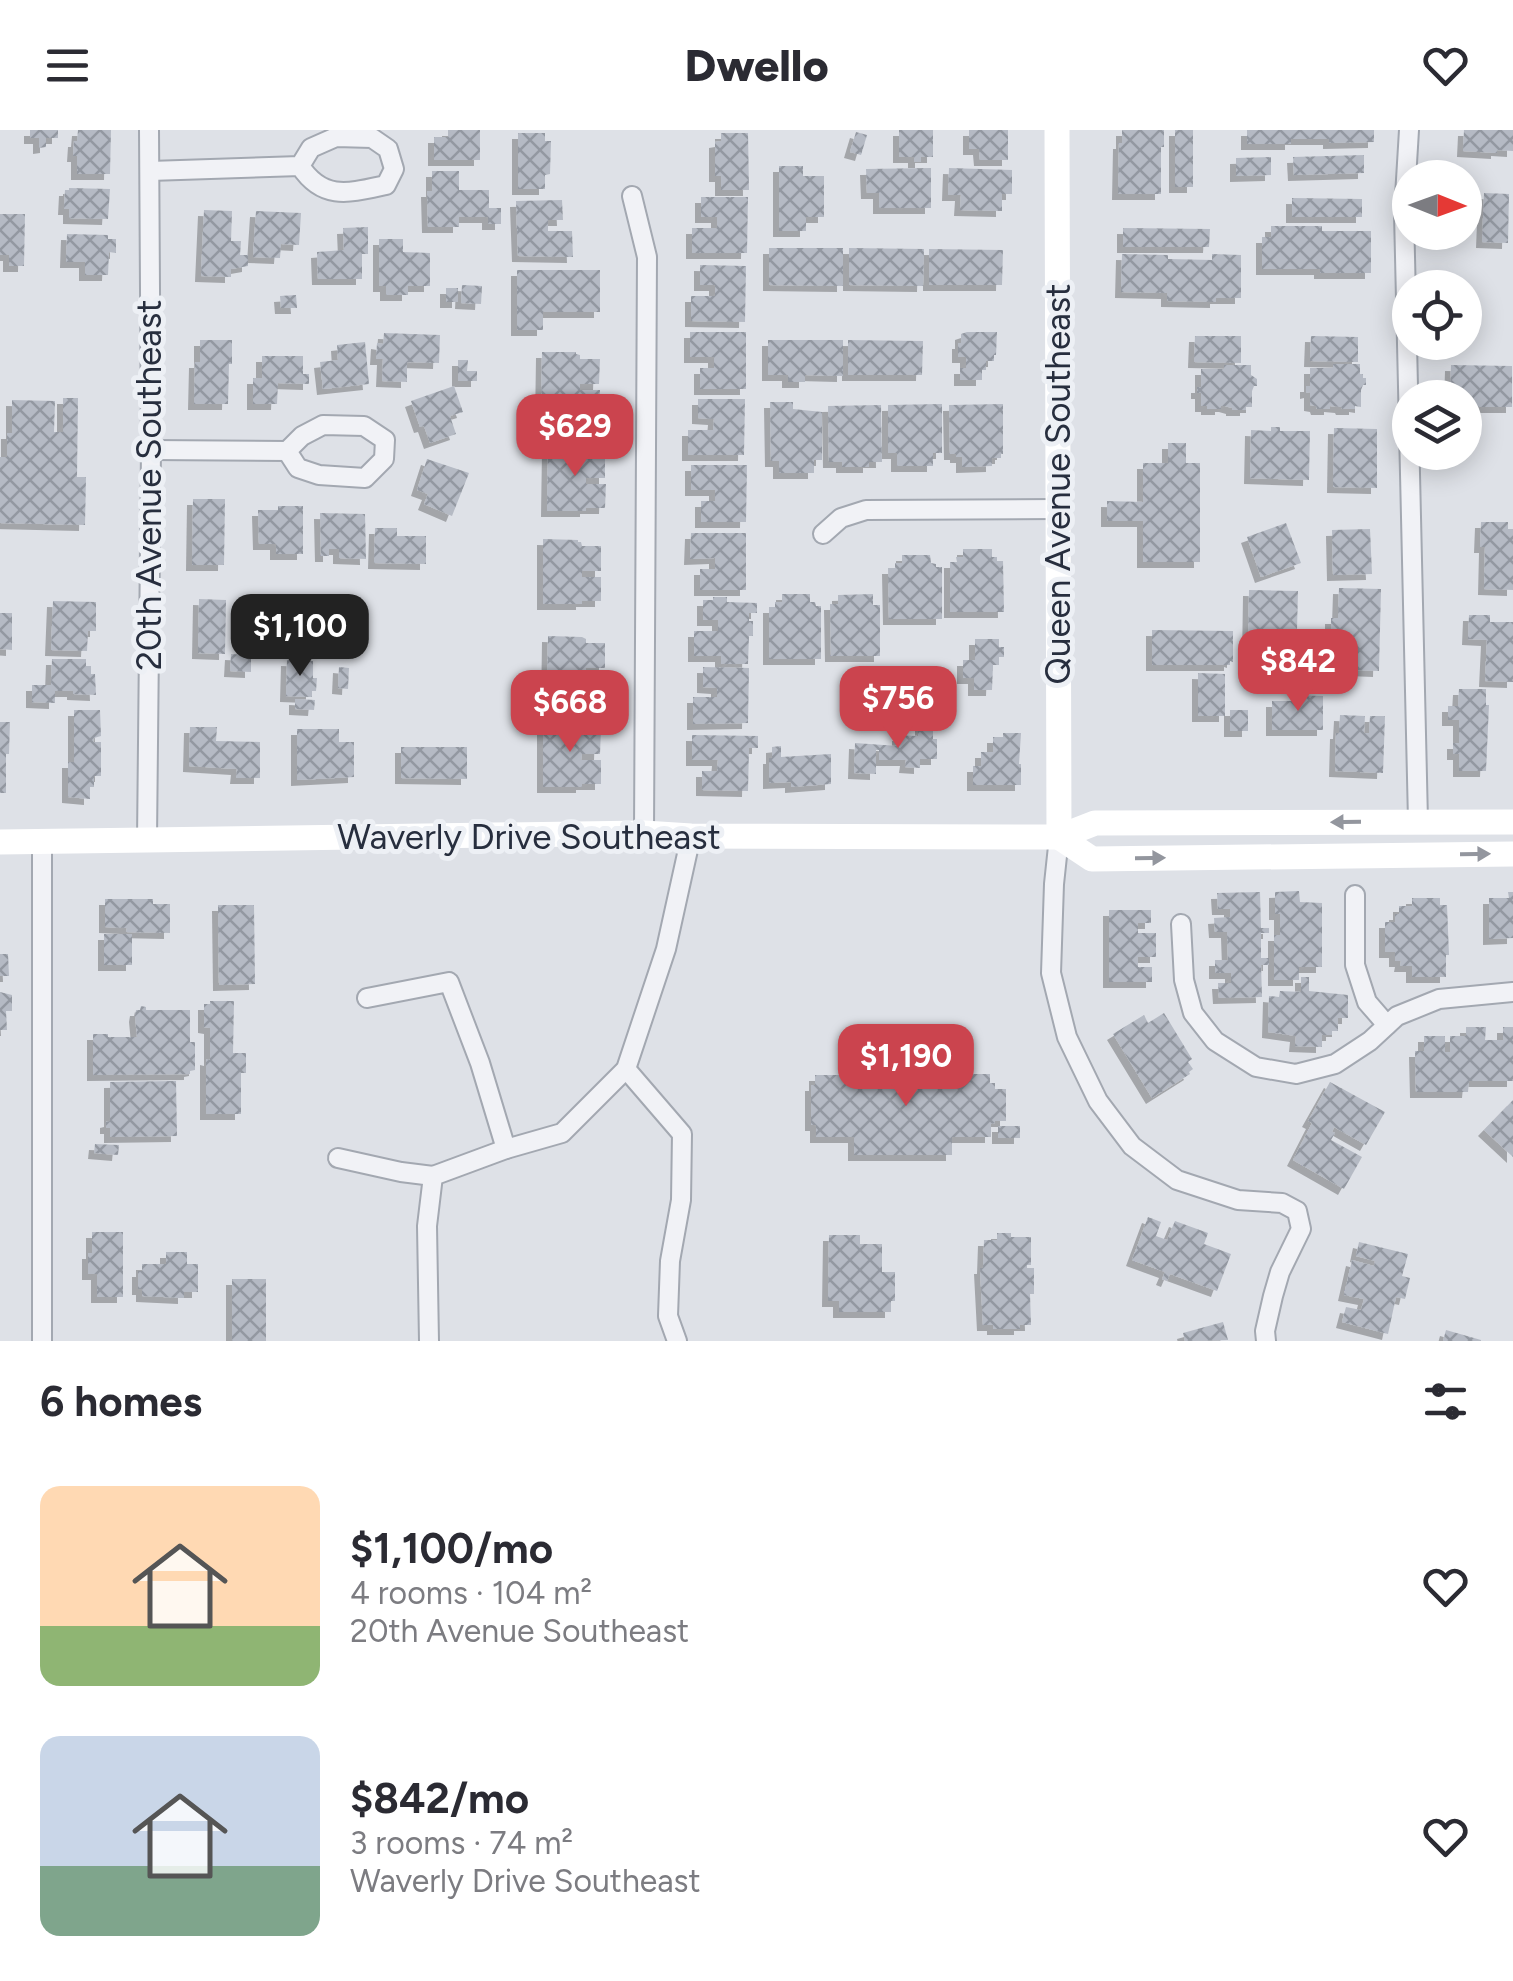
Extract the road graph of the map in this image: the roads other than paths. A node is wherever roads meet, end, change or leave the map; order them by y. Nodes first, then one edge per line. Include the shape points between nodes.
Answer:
1 (149, 130) edge
2 (1057, 130) edge
3 (1409, 130) edge
4 (300, 166) junction
5 (150, 171) junction
6 (632, 196) dead end
7 (151, 450) junction
8 (287, 452) junction
9 (1058, 508) junction
10 (822, 534) dead end
11 (1418, 821) junction
12 (1513, 822) edge
13 (644, 833) junction
14 (690, 836) junction
15 (1059, 837) junction
16 (147, 840) junction
17 (42, 841) junction
18 (0, 842) edge
19 (1513, 854) edge
20 (1355, 895) dead end
21 (1181, 924) dead end
22 (1513, 992) edge
23 (367, 998) dead end
24 (1387, 1025) junction
25 (626, 1069) junction
26 (506, 1149) junction
27 (338, 1158) dead end
28 (433, 1176) junction
29 (42, 1341) edge
30 (429, 1341) edge
31 (677, 1341) edge
32 (1266, 1341) edge

1 - 5 street, 20th Avenue Southeast
2 - 9 main road, Queen Avenue Southeast
3 - 11 street via 1404,213
4 - 4 street via 310,148 336,137 372,138 388,149 394,169 386,185 325,191
4 - 5 street
5 - 7 street, 20th Avenue Southeast
6 - 13 street via 647,257
7 - 8 street
7 - 16 street, 20th Avenue Southeast
8 - 8 street via 323,425 364,426 385,440 384,459 365,478 308,472
9 - 10 street via 866,510
9 - 15 main road, Queen Avenue Southeast
11 - 12 main road, Waverly Drive Southeast
11 -> 15 main road, Waverly Drive Southeast via 1094,823
13 - 14 main road, Waverly Drive Southeast
13 - 16 main road, Waverly Drive Southeast
14 - 15 main road, Waverly Drive Southeast
14 - 25 street via 666,949
15 -> 19 main road, Waverly Drive Southeast via 1092,859
15 - 32 street via 1052,973 1067,1037 1098,1101 1132,1146 1177,1180 1297,1212 1300,1229 1280,1272
16 - 17 main road, Waverly Drive Southeast
17 - 18 main road, Waverly Drive Southeast
17 - 29 street
20 - 24 street via 1355,965 1367,1002
21 - 24 street via 1193,1012 1215,1042 1256,1066 1296,1074 1335,1064
22 - 24 street via 1439,999
23 - 26 street via 449,982
25 - 26 street via 562,1133
25 - 31 street via 682,1134 668,1316
26 - 28 street
27 - 28 street
28 - 30 street

